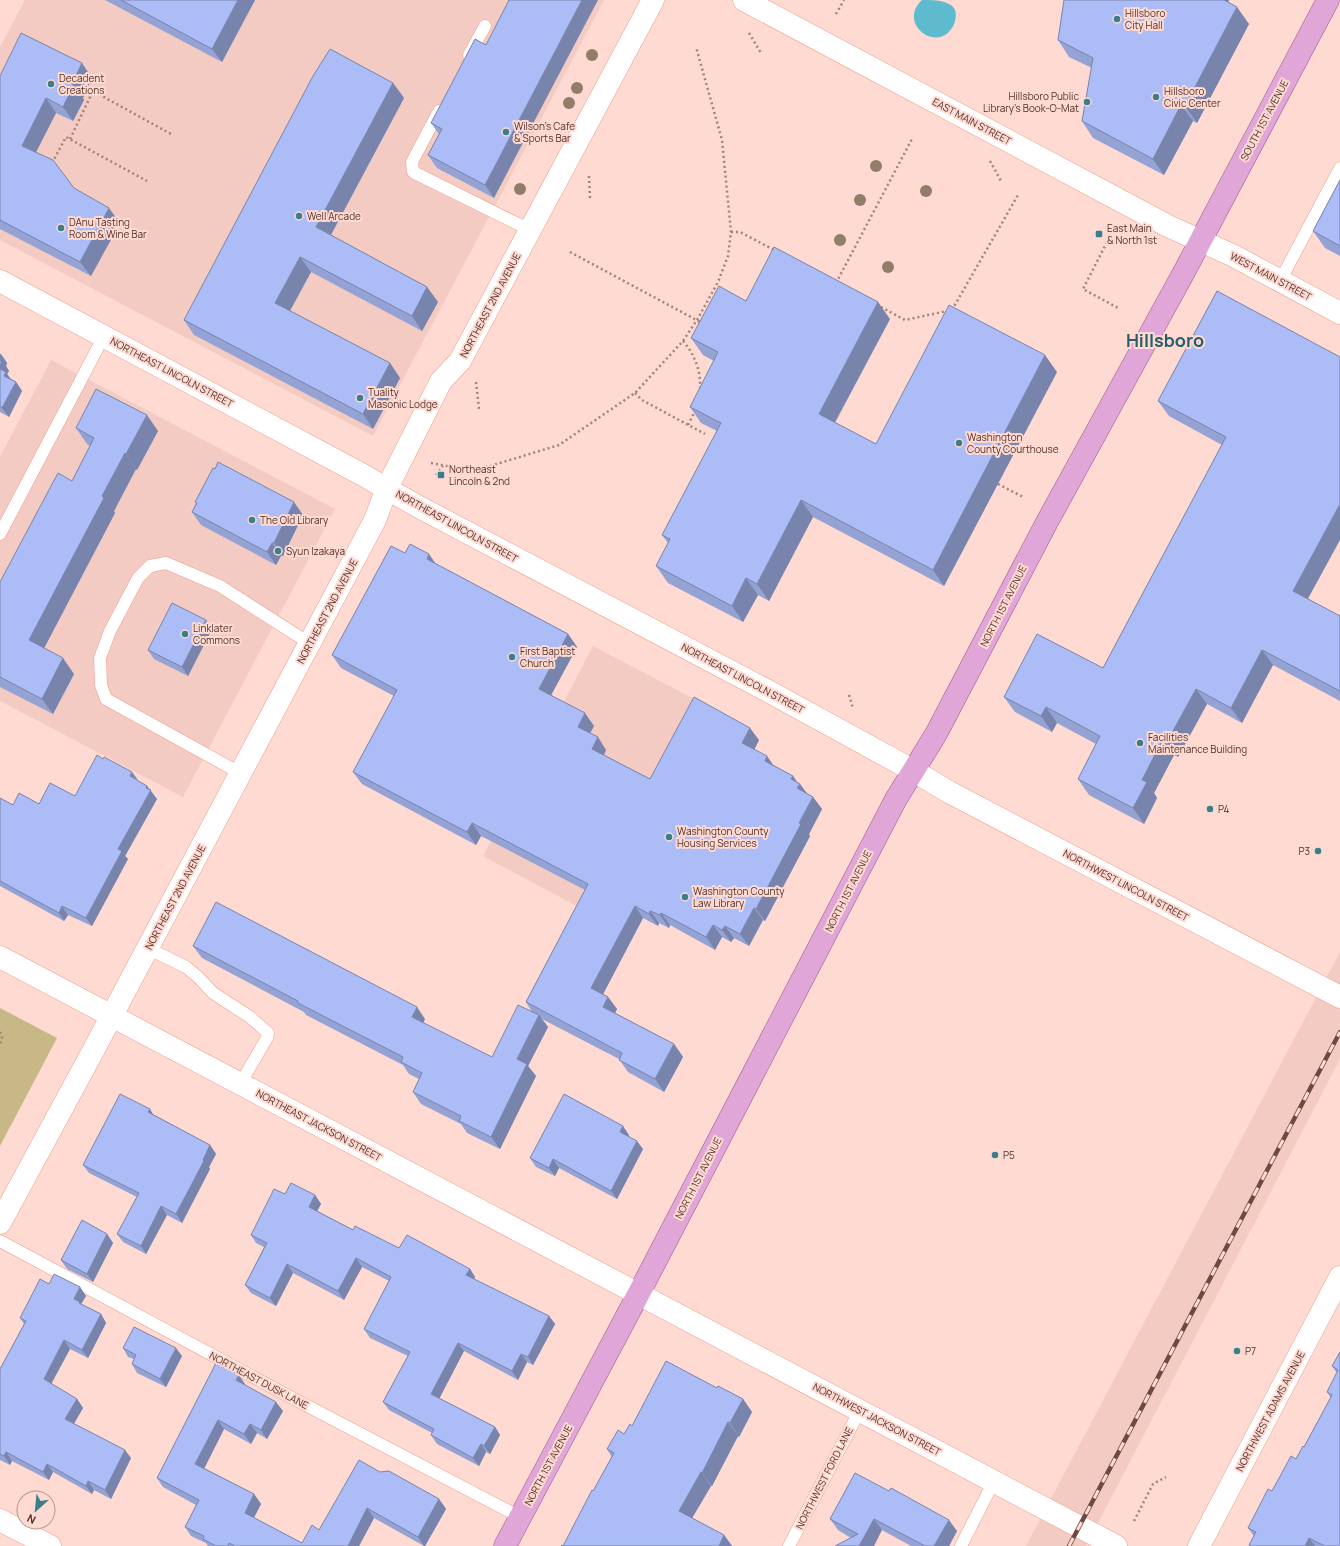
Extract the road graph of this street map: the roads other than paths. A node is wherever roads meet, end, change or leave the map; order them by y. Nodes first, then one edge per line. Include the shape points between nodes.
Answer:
1 (653, 0) edge
2 (744, 0) edge
3 (1328, 0) edge
4 (485, 26) dead end
5 (463, 66) edge
6 (445, 100) edge
7 (1340, 168) edge
8 (530, 230) junction
9 (1201, 241) junction
10 (0, 281) edge
11 (1280, 281) junction
12 (1340, 313) edge
13 (104, 336) junction
14 (387, 488) junction
15 (0, 534) edge
16 (309, 643) junction
17 (914, 771) junction
18 (240, 773) junction
19 (148, 948) junction
20 (0, 957) edge
21 (1340, 997) edge
22 (112, 1016) junction
23 (240, 1084) junction
24 (0, 1223) edge
25 (0, 1241) edge
26 (1340, 1277) edge
27 (639, 1293) junction
28 (860, 1410) junction
29 (994, 1481) junction
30 (520, 1517) junction
31 (0, 1520) edge
32 (50, 1546) edge
33 (505, 1546) edge
34 (789, 1546) edge
35 (961, 1546) edge
36 (1116, 1546) edge
37 (1199, 1546) edge

1 - 8 street, NORTHEAST 2ND AVENUE
2 - 9 street, EAST MAIN STREET via 1168,226
3 - 9 main road, SOUTH 1ST AVENUE
4 - 5 lane
6 - 8 lane via 412,162 413,172
7 - 11 lane
8 - 14 street, NORTHEAST 2ND AVENUE via 460,361 441,381
9 - 11 street, WEST MAIN STREET
9 - 17 main road, NORTH 1ST AVENUE
10 - 13 street, NORTHEAST LINCOLN STREET
11 - 12 street, WEST MAIN STREET
13 - 14 street, NORTHEAST LINCOLN STREET
13 - 15 lane
14 - 16 street, NORTHEAST 2ND AVENUE via 375,520
14 - 17 street, NORTHEAST LINCOLN STREET
16 - 18 street, NORTHEAST 2ND AVENUE
16 - 18 lane via 220,586 166,563 150,566 138,578 110,632 100,658 101,685 106,699
17 - 21 street, NORTHWEST LINCOLN STREET via 949,792
17 - 27 main road, NORTH 1ST AVENUE via 896,799
18 - 19 street, NORTHEAST 2ND AVENUE
19 - 22 street, NORTHEAST 2ND AVENUE
19 - 23 lane via 186,967 214,993 250,1017 268,1033 268,1038
20 - 22 street, NORTHEAST JACKSON STREET
22 - 23 street, NORTHEAST JACKSON STREET
22 - 24 street, NORTHEAST 2ND AVENUE
23 - 27 street, NORTHEAST JACKSON STREET
25 - 30 lane, NORTHEAST DUSK LANE via 289,1397
26 - 37 street, NORTHWEST ADAMS AVENUE
27 - 28 street, NORTHWEST JACKSON STREET
27 - 30 main road, NORTH 1ST AVENUE
28 - 29 street, NORTHWEST JACKSON STREET
28 - 34 lane, NORTHWEST FORD LANE
29 - 35 lane
29 - 36 street, NORTHWEST JACKSON STREET
30 - 33 main road, NORTH 1ST AVENUE
31 - 32 street

